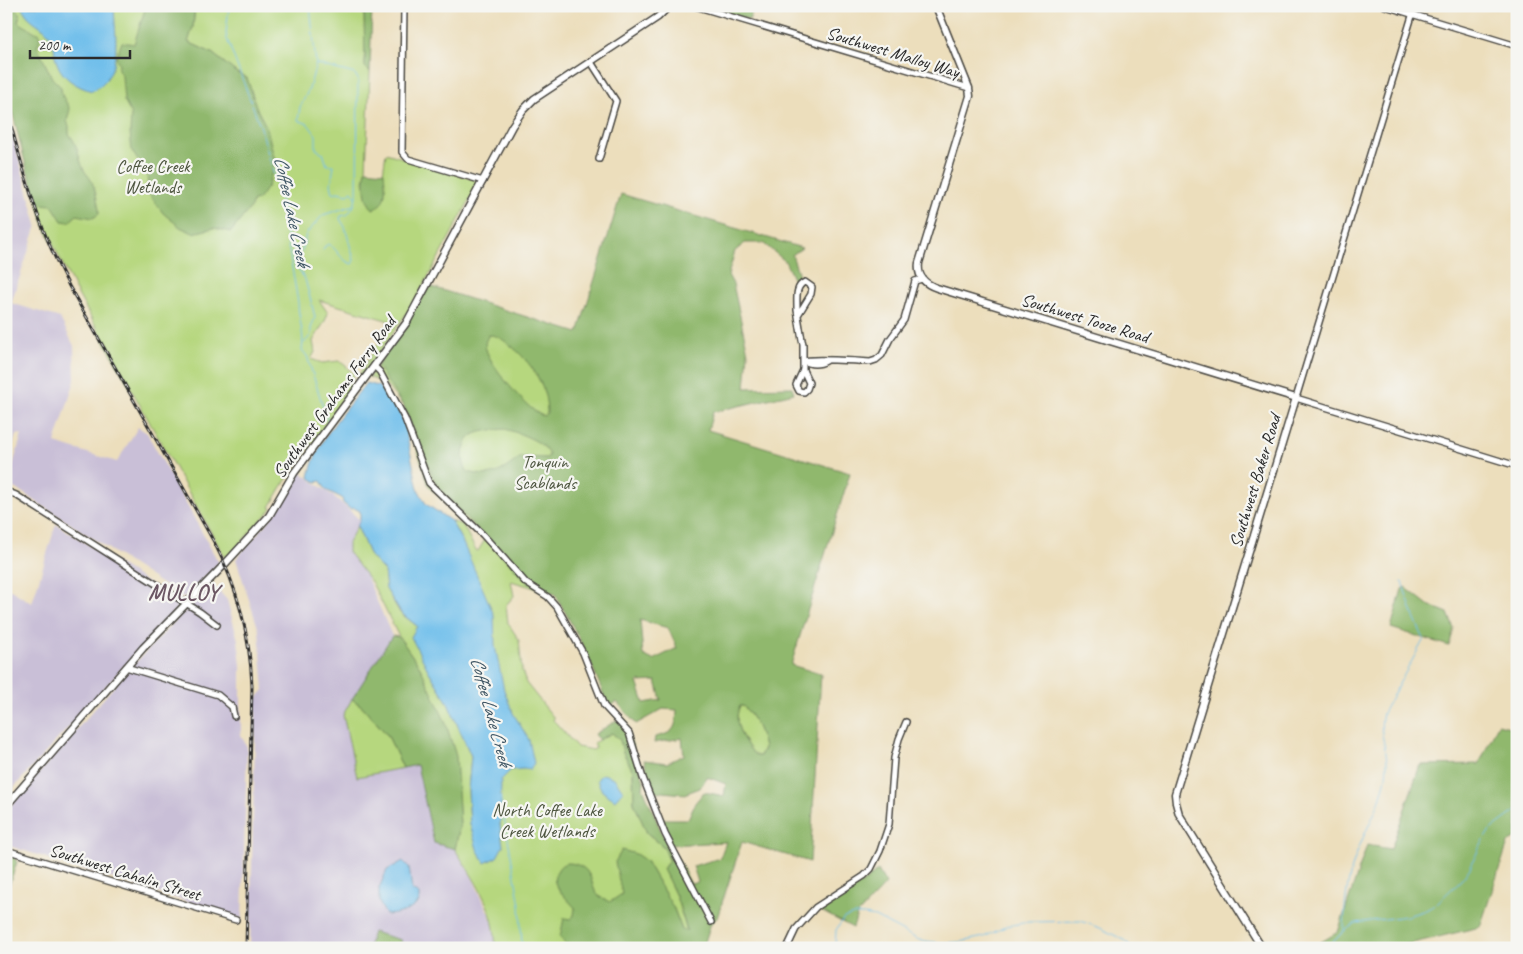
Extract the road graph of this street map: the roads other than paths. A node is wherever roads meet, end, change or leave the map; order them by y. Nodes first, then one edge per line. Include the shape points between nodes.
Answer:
1 (404, 6) edge
2 (669, 6) edge
3 (694, 6) edge
4 (936, 6) edge
5 (1385, 6) edge
6 (1415, 6) edge
7 (1413, 14) junction
8 (1517, 46) edge
9 (591, 62) junction
10 (969, 88) junction
11 (599, 159) dead end
12 (484, 181) junction
13 (922, 279) junction
14 (798, 315) junction
15 (804, 361) junction
16 (374, 366) junction
17 (804, 370) dead end
18 (1296, 398) junction
19 (1517, 466) edge
20 (6, 491) edge
21 (186, 604) junction
22 (217, 625) dead end
23 (126, 667) junction
24 (234, 716) dead end
25 (906, 722) dead end
26 (6, 806) edge
27 (6, 850) edge
28 (236, 920) dead end
29 (711, 922) dead end
30 (787, 948) edge
31 (1262, 948) edge

1 - 12 street via 402,152 408,159
2 - 9 main road, Southwest Grahams Ferry Road via 658,17
3 - 10 street, Southwest Malloy Way
4 - 10 main road
5 - 7 street
6 - 7 street, Southwest Baker Road
7 - 8 street
7 - 18 street, Southwest Baker Road
9 - 11 street via 616,101
9 - 12 main road, Southwest Grahams Ferry Road via 524,109
10 - 13 main road via 968,102 919,263
12 - 16 main road, Southwest Grahams Ferry Road via 413,313
13 - 15 street via 915,281 904,320 882,356 870,362 808,358
13 - 18 main road, Southwest Tooze Road via 937,288
14 - 14 street via 798,290 806,282 812,287 812,292
14 - 15 street
15 - 17 street
16 - 21 main road, Southwest Grahams Ferry Road via 294,473 269,516
16 - 29 street via 405,419 429,483 483,535 526,583 548,596 557,607 584,653 604,706 630,733 664,834
18 - 19 street, Southwest Tooze Road
18 - 31 main road, Southwest Baker Road via 1175,794 1179,814
20 - 21 street
21 - 22 street
21 - 23 main road, Southwest Grahams Ferry Road
23 - 24 street via 218,695 232,707
23 - 26 main road, Southwest Grahams Ferry Road
25 - 30 street via 894,758 889,824 880,851 864,876 816,907 796,929
27 - 28 street, Southwest Cahalin Street

